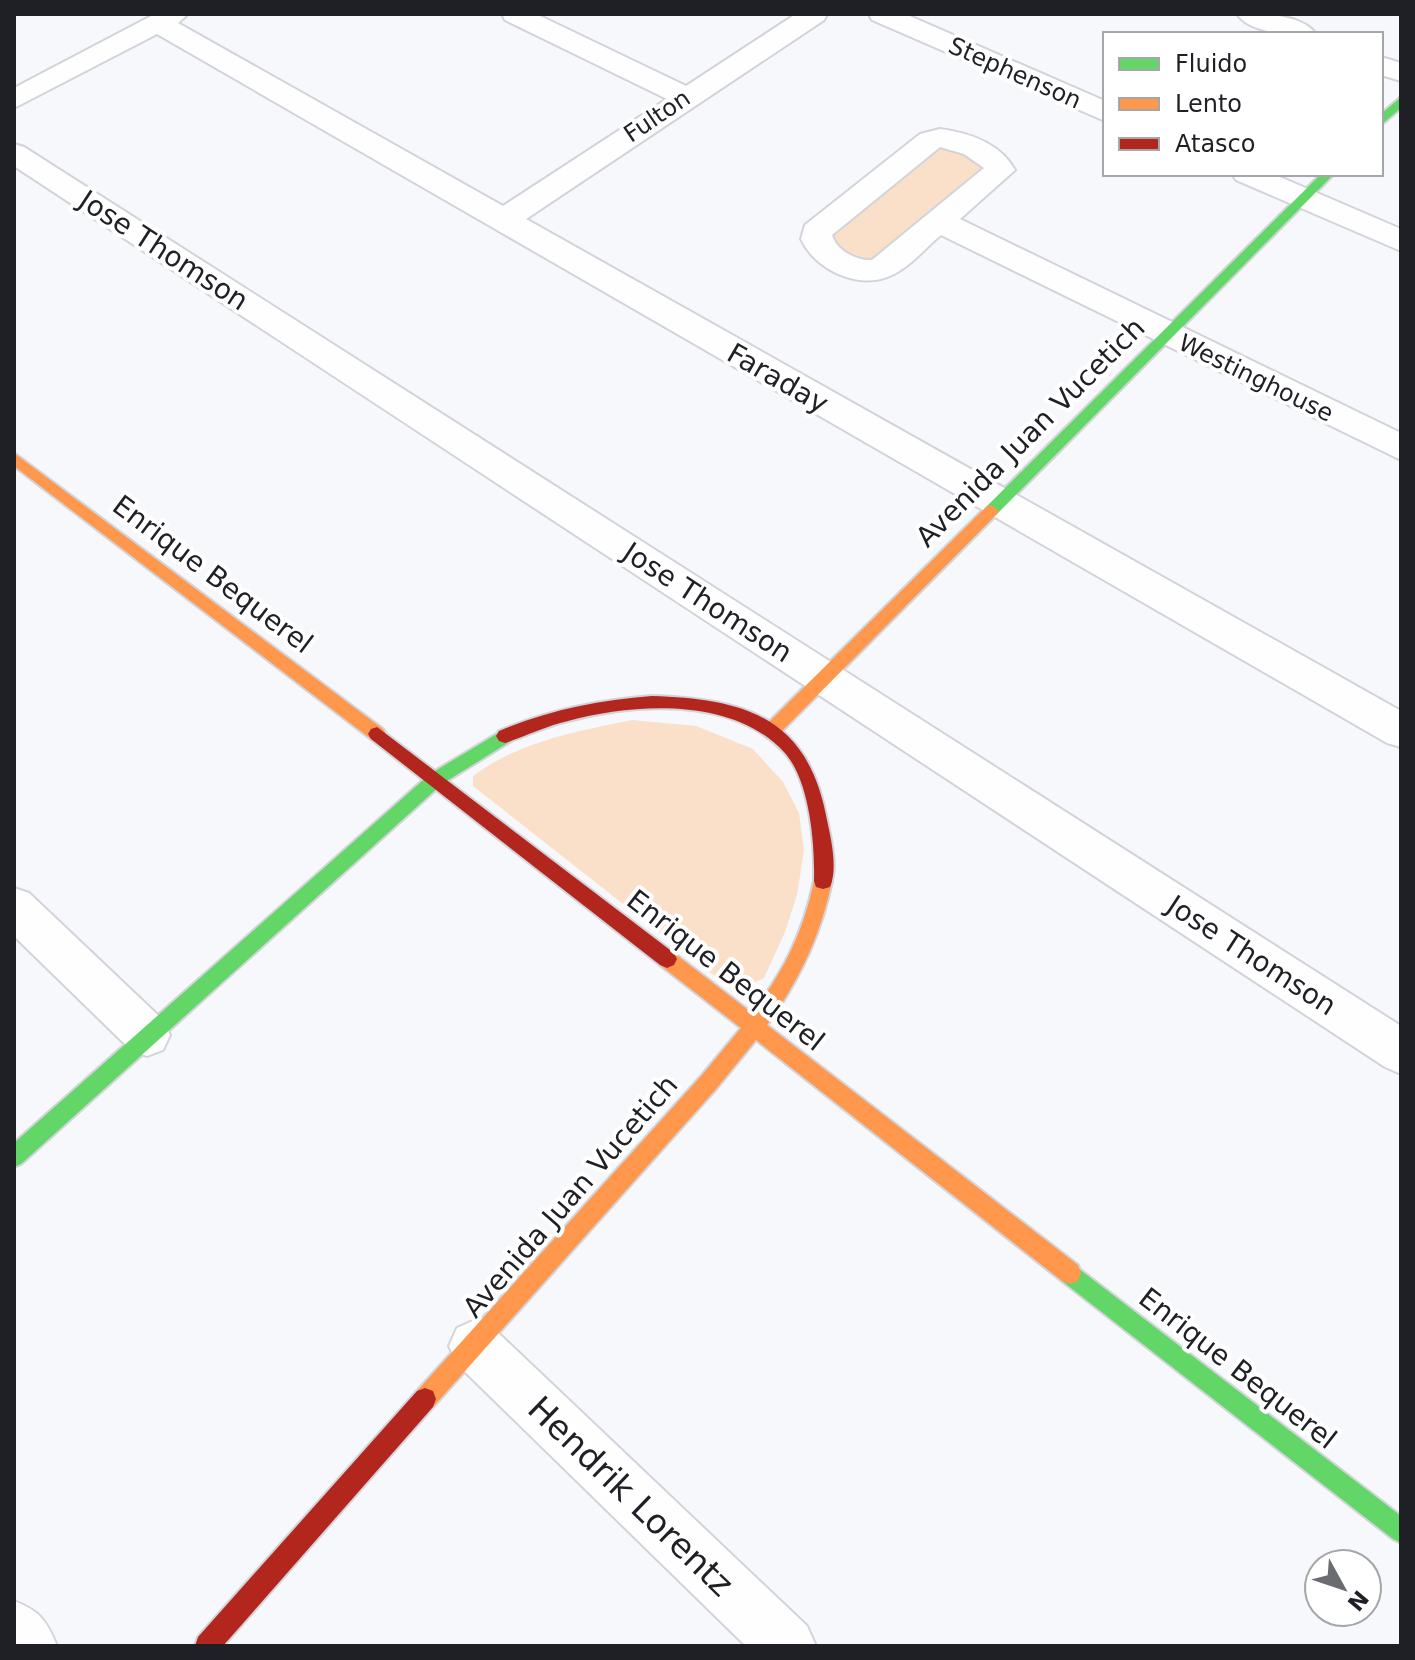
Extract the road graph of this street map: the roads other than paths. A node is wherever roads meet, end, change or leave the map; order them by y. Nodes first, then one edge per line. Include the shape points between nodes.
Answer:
1 (515, 14) edge
2 (814, 14) edge
3 (882, 14) edge
4 (1250, 14) edge
5 (166, 19) edge
6 (1297, 32) edge
7 (686, 97) junction
8 (14, 99) edge
9 (1401, 101) edge
10 (1103, 111) edge
11 (1383, 119) edge
12 (14, 153) edge
13 (1252, 176) edge
14 (1326, 176) edge
15 (1303, 198) junction
16 (502, 221) junction
17 (940, 222) junction
18 (1401, 241) edge
19 (1168, 335) junction
20 (1401, 448) edge
21 (14, 458) edge
22 (998, 504) junction
23 (825, 677) junction
24 (772, 730) junction
25 (1401, 731) edge
26 (436, 779) junction
27 (14, 907) edge
28 (755, 1027) junction
29 (147, 1035) junction
30 (1401, 1052) edge
31 (14, 1157) edge
32 (475, 1346) junction
33 (1401, 1531) edge
34 (14, 1629) edge
35 (28, 1646) edge
36 (207, 1646) edge
37 (787, 1646) edge

1 - 7 street
2 - 7 street, Fulton
3 - 10 street, Stephenson
4 - 6 street
5 - 8 street
5 - 16 street, Faraday
7 - 16 street, Fulton
9 - 11 main road
12 - 23 street, Jose Thomson
13 - 15 street
14 - 15 main road, Avenida Juan Vucetich
15 - 18 street
15 - 19 main road, Avenida Juan Vucetich
16 - 22 street, Faraday
17 - 17 street via 882,268 869,271 820,250 815,240 816,232 930,140 952,138 989,157 1000,170
17 - 19 street, Westinghouse
19 - 20 street, Westinghouse
19 - 22 main road, Avenida Juan Vucetich
21 - 26 main road, Enrique Bequerel
22 - 23 main road, Avenida Juan Vucetich
22 - 25 street, Faraday
23 - 24 main road, Avenida Juan Vucetich
23 - 30 street, Jose Thomson
24 - 26 main road, Avenida Juan Vucetich via 698,705 609,706 547,718 496,740
24 - 28 main road, Avenida Juan Vucetich via 791,749 807,784 820,819 825,863 821,907 809,938 789,979
26 - 28 main road, Enrique Bequerel
26 - 29 main road, Avenida Juan Vucetich
27 - 29 street
28 - 32 main road, Avenida Juan Vucetich
28 - 33 main road, Enrique Bequerel
29 - 31 main road, Avenida Juan Vucetich
32 - 36 main road, Avenida Juan Vucetich
32 - 37 street, Hendrik Lorentz
34 - 35 street

